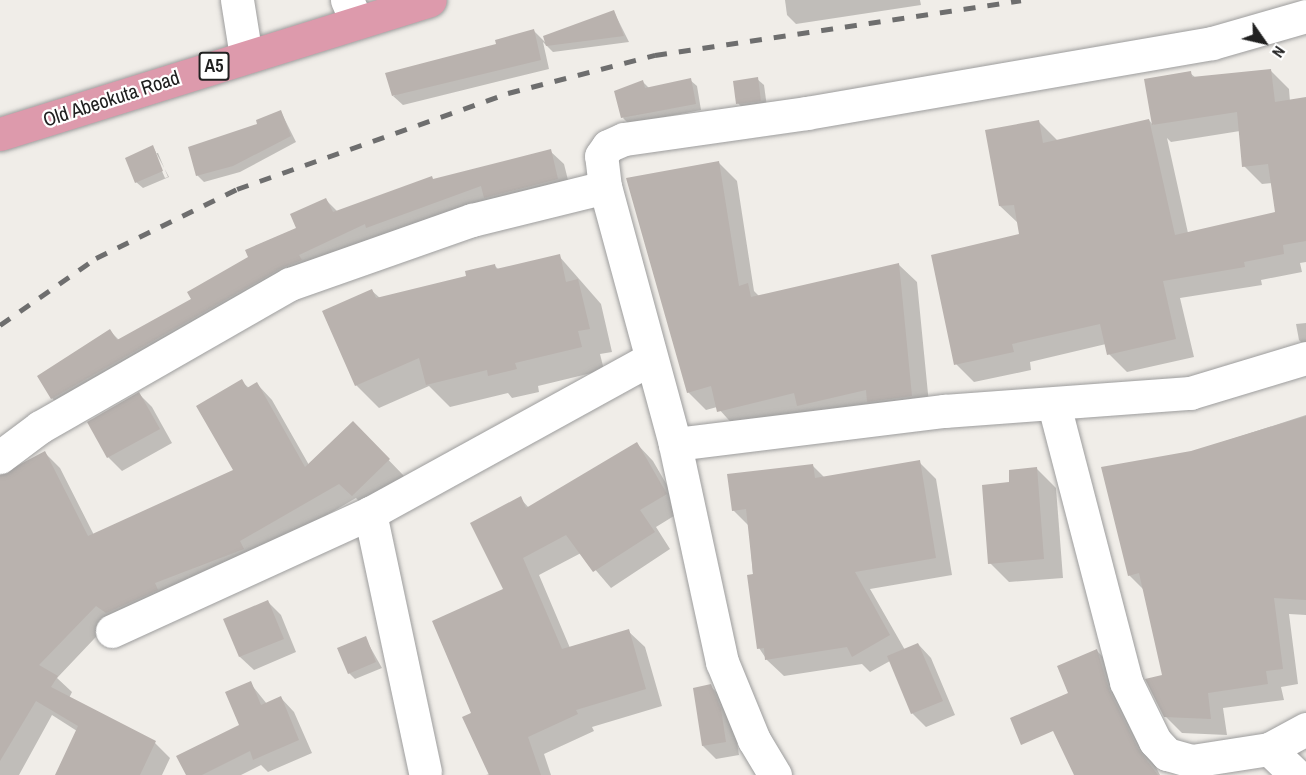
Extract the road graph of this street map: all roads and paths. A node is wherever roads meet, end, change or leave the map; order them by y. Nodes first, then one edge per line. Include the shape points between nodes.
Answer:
1 (237, 0) edge
2 (430, 0) edge
3 (352, 11) edge
4 (1306, 16) edge
5 (246, 56) junction
6 (0, 134) edge
7 (604, 187) junction
8 (1306, 358) edge
9 (650, 359) junction
10 (1054, 405) junction
11 (675, 444) junction
12 (0, 457) edge
13 (370, 513) junction
14 (112, 631) dead end
15 (1306, 729) edge
16 (1269, 749) junction
17 (425, 771) dead end
18 (775, 775) edge
19 (1296, 775) edge

1 - 5 street
2 - 3 highway, Old Abeokuta Road / A5
3 - 5 highway, Old Abeokuta Road / A5
4 - 7 street via 1212,43 807,113 624,140 608,146 601,156
5 - 6 highway, Old Abeokuta Road / A5
7 - 9 street
7 - 12 street via 472,219 290,284 40,427
8 - 10 street via 1190,393
9 - 11 street
9 - 13 street
10 - 11 street via 944,411
10 - 16 street via 1126,682 1155,741 1167,754 1192,761
11 - 18 street via 722,662 754,740
13 - 14 street
13 - 17 street
15 - 16 street
16 - 19 street

